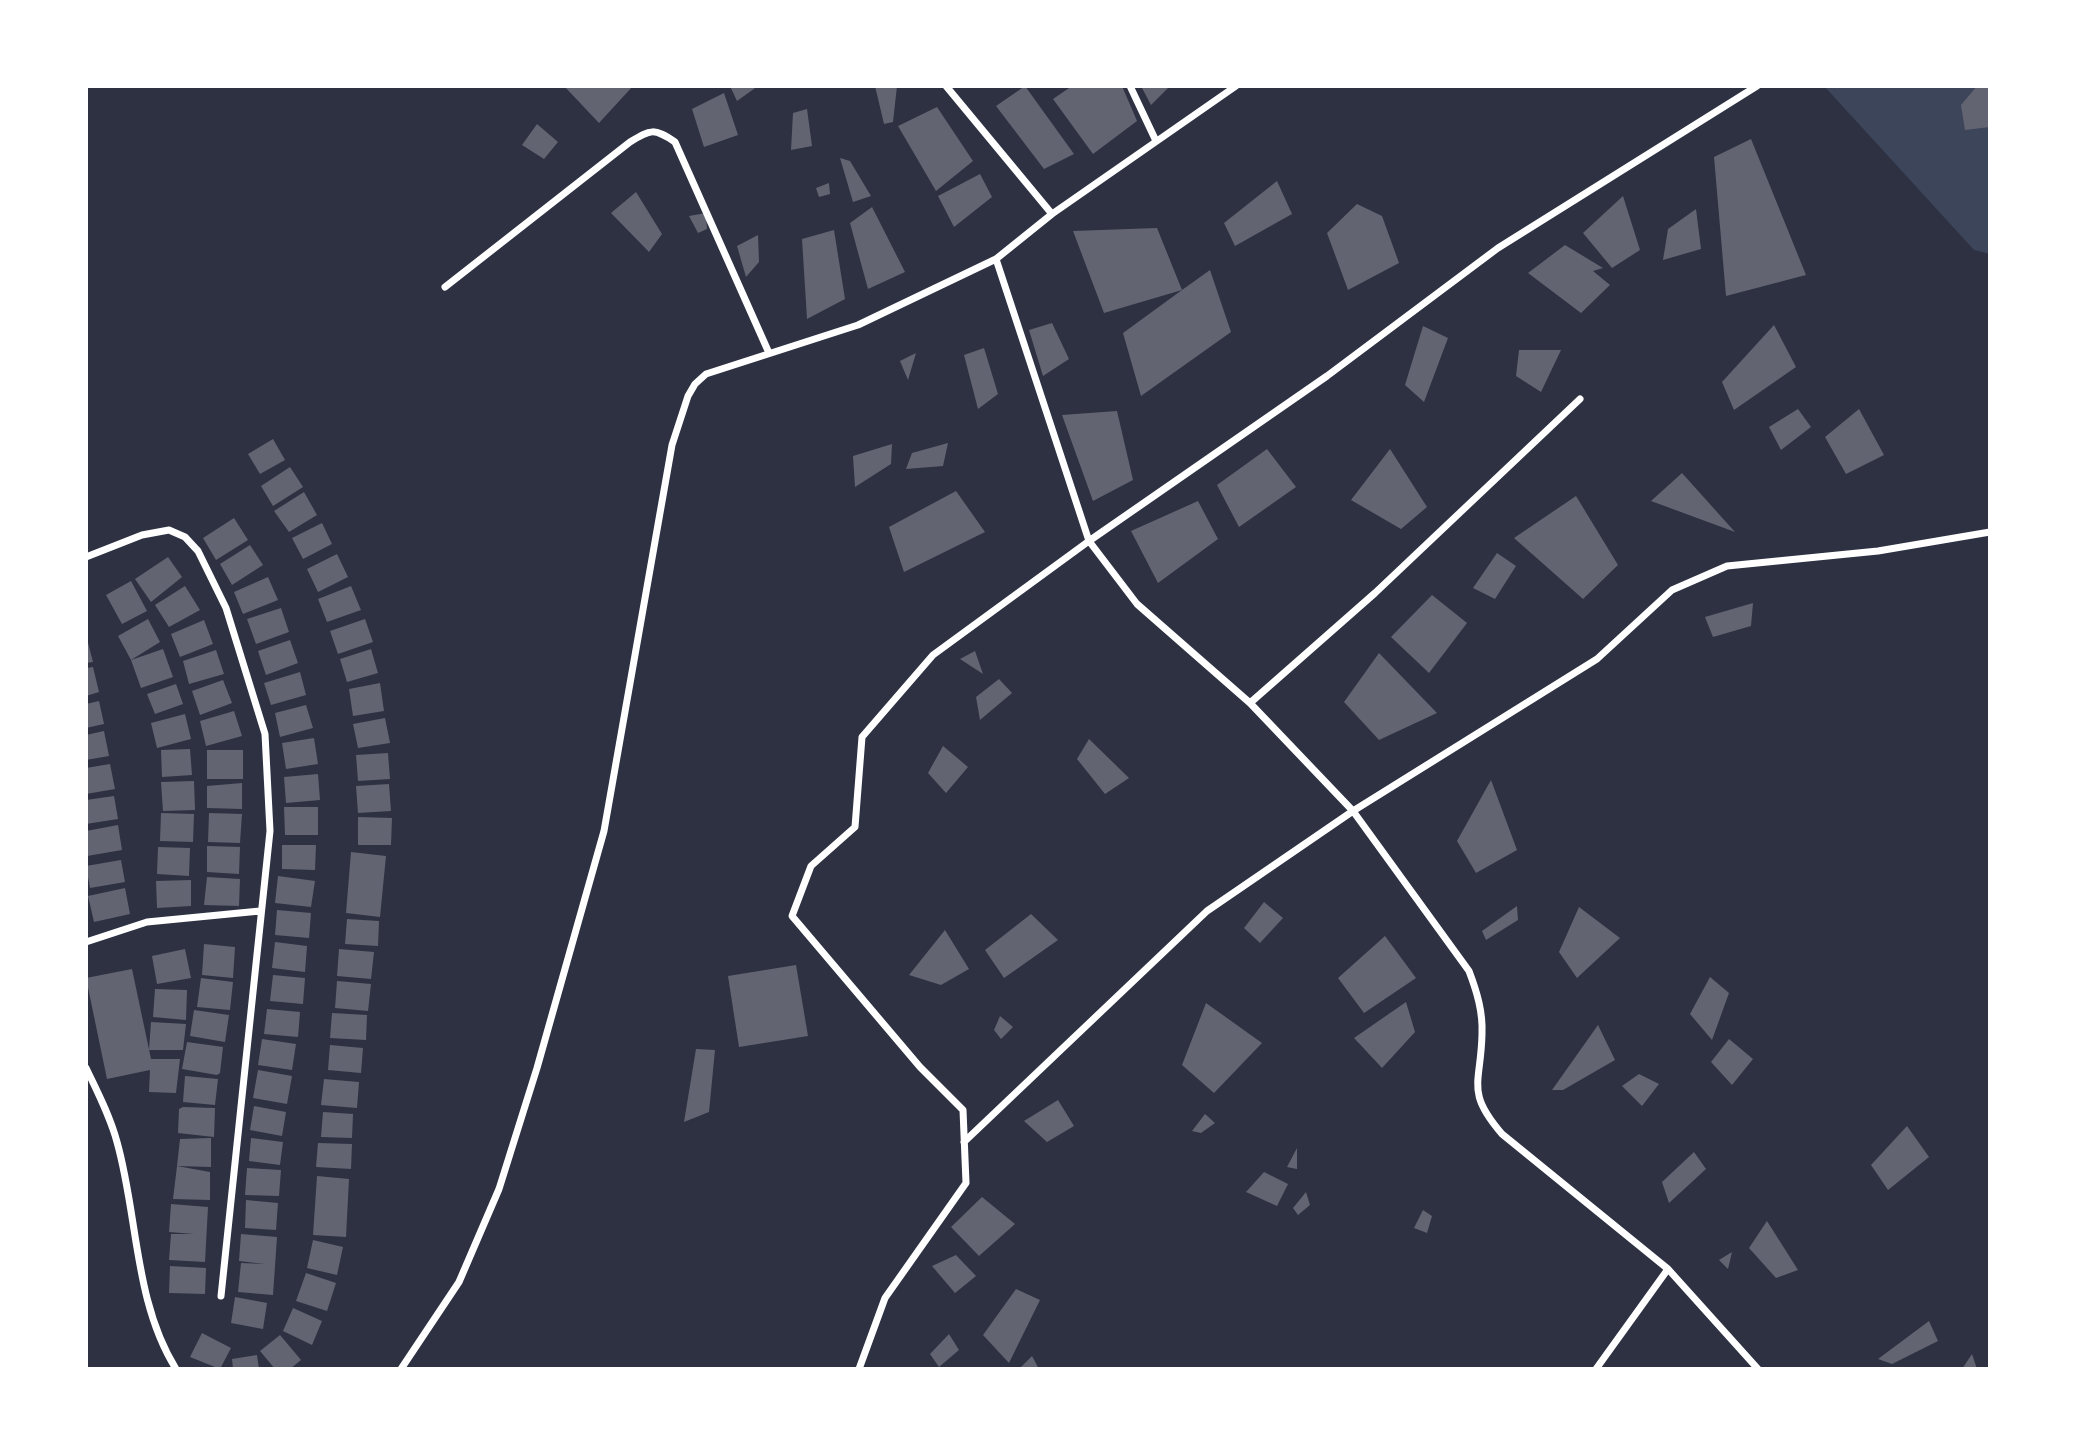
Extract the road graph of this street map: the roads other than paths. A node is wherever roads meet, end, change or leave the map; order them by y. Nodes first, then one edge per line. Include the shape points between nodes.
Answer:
1 (946, 86) edge
2 (1130, 86) edge
3 (1236, 86) edge
4 (1756, 86) edge
5 (1156, 141) junction
6 (1052, 214) junction
7 (996, 259) junction
8 (445, 287) dead end
9 (769, 353) junction
10 (1580, 399) dead end
11 (1990, 532) edge
12 (1089, 541) junction
13 (86, 557) edge
14 (1250, 703) junction
15 (1353, 811) junction
16 (260, 911) junction
17 (86, 942) edge
18 (86, 1068) edge
19 (964, 1142) junction
20 (1668, 1269) junction
21 (221, 1296) dead end
22 (176, 1369) edge
23 (401, 1369) edge
24 (859, 1369) edge
25 (1596, 1369) edge
26 (1758, 1369) edge

1 - 6 street
2 - 5 street
3 - 5 street
4 - 12 street via 1498,248 1327,376
5 - 6 street
6 - 7 street
7 - 9 street via 858,324
7 - 12 street
8 - 9 street via 630,142 646,132 659,132 675,142
9 - 23 street via 706,374 688,396 672,445 604,831 537,1068 499,1189 459,1282
10 - 14 street via 1375,593
11 - 15 street via 1878,551 1727,566 1683,585 1597,659
12 - 14 street via 1137,604
12 - 19 street via 933,655 862,737 855,827 811,866 792,916 920,1067 963,1110
13 - 16 street via 142,535 169,530 185,537 198,551 221,596 265,734 270,831
14 - 15 street
15 - 19 street via 1207,911
15 - 20 street via 1469,971 1480,1001 1482,1034 1476,1087 1483,1111 1502,1134
16 - 17 street via 147,922
16 - 21 street
18 - 22 street via 117,1141 151,1313
19 - 24 street via 966,1183 885,1298
20 - 25 street
20 - 26 street

